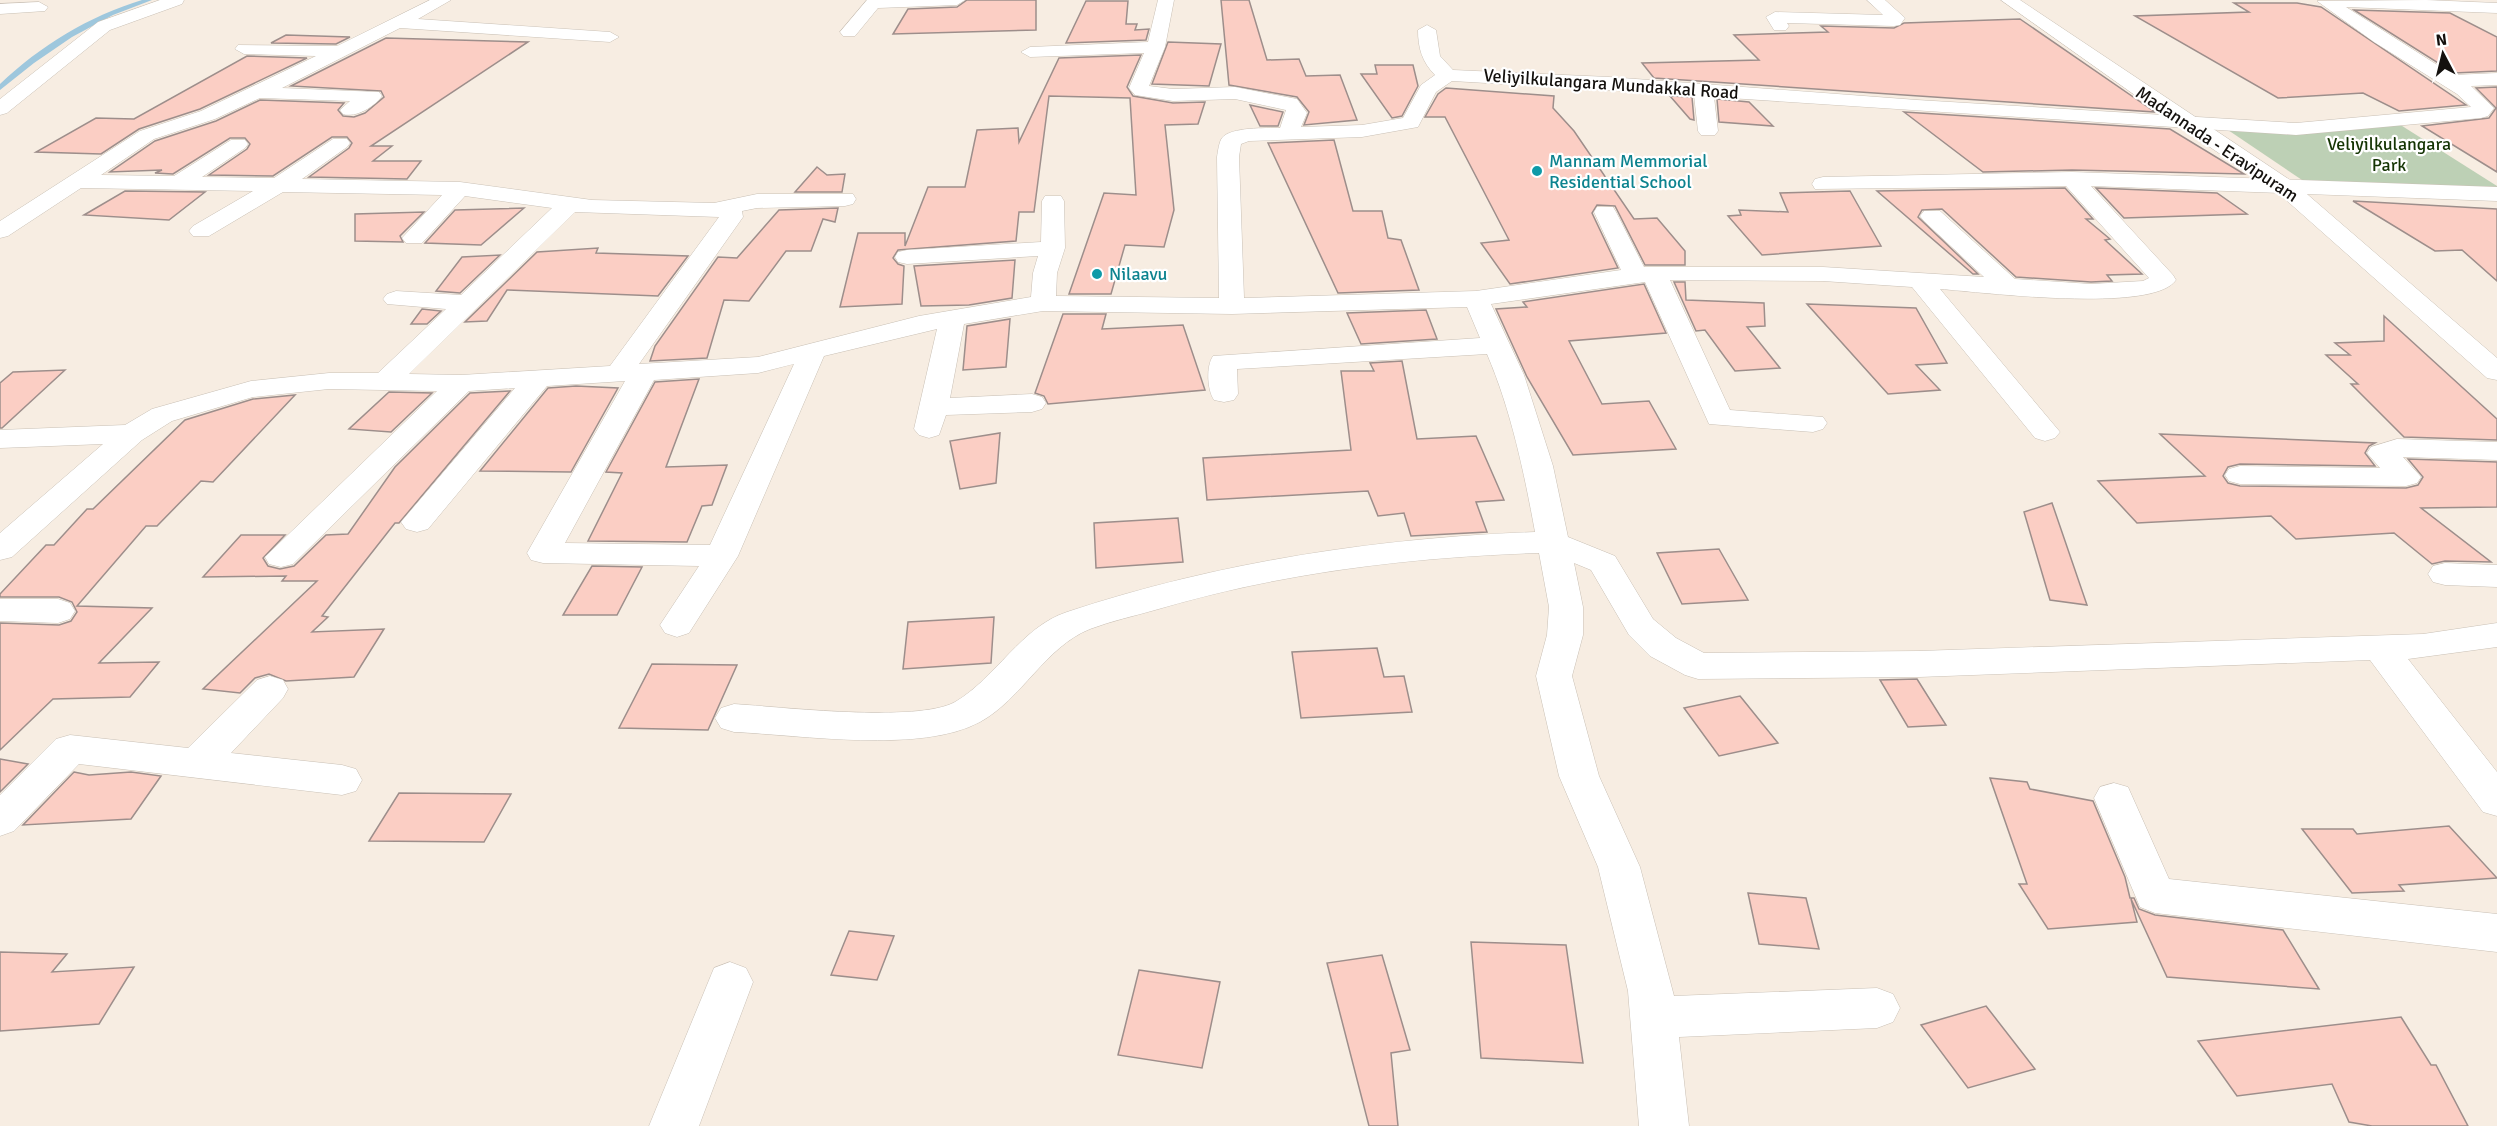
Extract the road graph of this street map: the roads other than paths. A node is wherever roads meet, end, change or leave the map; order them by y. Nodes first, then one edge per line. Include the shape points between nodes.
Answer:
1 (176, 0) edge
2 (443, 0) edge
3 (1166, 0) edge
4 (1875, 0) edge
5 (2009, 0) edge
6 (957, 1) edge
7 (2325, 1) edge
8 (39, 7) dead end
9 (2497, 8) edge
10 (0, 9) edge
11 (946, 17) dead end
12 (397, 23) junction
13 (1780, 26) dead end
14 (1427, 30) dead end
15 (849, 32) dead end
16 (610, 38) dead end
17 (1156, 47) junction
18 (244, 49) dead end
19 (341, 51) junction
20 (1030, 52) dead end
21 (1448, 75) junction
22 (2497, 79) edge
23 (2451, 81) junction
24 (1702, 89) junction
25 (258, 92) junction
26 (0, 109) edge
27 (350, 110) dead end
28 (2483, 113) edge
29 (2184, 122) junction
30 (2497, 127) edge
31 (1708, 131) dead end
32 (1287, 134) junction
33 (340, 143) dead end
34 (238, 144) dead end
35 (2072, 179) junction
36 (79, 181) junction
37 (177, 184) junction
38 (1822, 184) dead end
39 (276, 187) junction
40 (2285, 187) junction
41 (460, 189) junction
42 (2497, 194) edge
43 (845, 199) dead end
44 (1053, 201) dead end
45 (569, 205) junction
46 (721, 208) junction
47 (1605, 212) dead end
48 (1932, 216) dead end
49 (0, 231) edge
50 (201, 231) dead end
51 (414, 238) dead end
52 (1053, 248) junction
53 (907, 257) dead end
54 (1644, 274) junction
55 (1918, 279) junction
56 (2009, 287) junction
57 (396, 299) dead end
58 (1476, 299) junction
59 (468, 303) junction
60 (1043, 303) junction
61 (1232, 306) junction
62 (952, 318) junction
63 (1496, 345) junction
64 (814, 349) junction
65 (2497, 372) edge
66 (631, 374) junction
67 (538, 379) junction
68 (384, 383) junction
69 (461, 383) junction
70 (1224, 394) dead end
71 (1032, 403) dead end
72 (1813, 423) dead end
73 (2045, 432) dead end
74 (132, 434) junction
75 (0, 439) edge
76 (2497, 451) edge
77 (2241, 475) dead end
78 (417, 522) dead end
79 (1552, 542) junction
80 (0, 550) edge
81 (722, 556) junction
82 (281, 557) dead end
83 (2445, 574) dead end
84 (2497, 576) edge
85 (0, 610) edge
86 (58, 611) dead end
87 (677, 625) dead end
88 (2497, 635) edge
89 (2380, 648) junction
90 (270, 688) dead end
91 (734, 718) dead end
92 (196, 764) junction
93 (342, 780) dead end
94 (2114, 798) dead end
95 (2497, 801) edge
96 (0, 820) edge
97 (2497, 933) edge
98 (730, 982) dead end
99 (1877, 1008) dead end
100 (1653, 1017) junction
101 (674, 1126) edge
102 (1664, 1126) edge

1 - 26 street via 104,26
2 - 12 street
3 - 17 street
4 - 13 street via 1896,18 1894,21 1775,17
5 - 29 street, Madannada - Eravipuram
6 - 11 street
6 - 15 street via 873,3
7 - 9 street
7 - 23 street
8 - 10 street
12 - 16 street
12 - 19 street
14 - 21 street via 1430,57
17 - 20 street
17 - 32 street via 1140,84 1142,91 1173,95 1234,93 1290,103 1296,113
18 - 19 street
19 - 25 street
21 - 24 street, Veliyilkulangara Mundakkal Road
21 - 32 street via 1428,89 1411,123
22 - 23 street
23 - 28 street via 2475,98 2484,108
24 - 29 street, Veliyilkulangara Mundakkal Road
24 - 31 street
25 - 27 street via 372,96
25 - 36 street via 208,115 147,135
28 - 29 street, Veliyilkulangara Mundakkal Road via 2296,129
28 - 30 street
29 - 40 street, Madannada - Eravipuram
32 - 61 street via 1247,135 1231,140 1228,157
33 - 39 street
34 - 37 street
35 - 38 street
35 - 40 street
35 - 56 street via 2163,279 2148,288 2121,292
36 - 37 street
36 - 49 street
37 - 39 street
39 - 41 street
39 - 50 street
40 - 42 street
40 - 65 street, Madannada - Eravipuram
41 - 45 street
41 - 51 street
43 - 46 street via 757,201
44 - 52 street
45 - 46 street
45 - 59 street
46 - 66 street via 731,210 731,217
47 - 54 street
48 - 56 street
52 - 53 street
52 - 60 street via 1045,273
54 - 55 street via 1823,274
54 - 58 street
54 - 72 street via 1719,418
55 - 56 street
55 - 73 street
57 - 59 street
58 - 61 street
58 - 63 street
59 - 68 street
60 - 61 street
60 - 62 street
62 - 64 street
62 - 71 street via 933,418
63 - 70 street via 1223,362
63 - 79 street via 1510,375 1538,466
64 - 66 street via 758,365
64 - 81 street
66 - 67 street
66 - 81 street via 543,553
67 - 69 street
67 - 78 street
68 - 69 street
68 - 74 street via 329,381 251,389 162,415
69 - 82 street
74 - 75 street
74 - 80 street
76 - 77 street via 2397,448 2382,453 2406,477
79 - 89 street via 1603,563 1641,627 1663,647 1698,666 1931,664
79 - 91 street via 1464,545 1303,565 1201,585 1069,625 1054,633 967,712 934,723 897,727
79 - 100 street via 1566,607 1554,676 1580,776 1619,867 1651,991
81 - 87 street
83 - 84 street
85 - 86 street
88 - 89 street
89 - 95 street
90 - 92 street
92 - 93 street
92 - 96 street via 70,749
94 - 97 street via 2156,895
98 - 101 street
99 - 100 street
100 - 102 street

